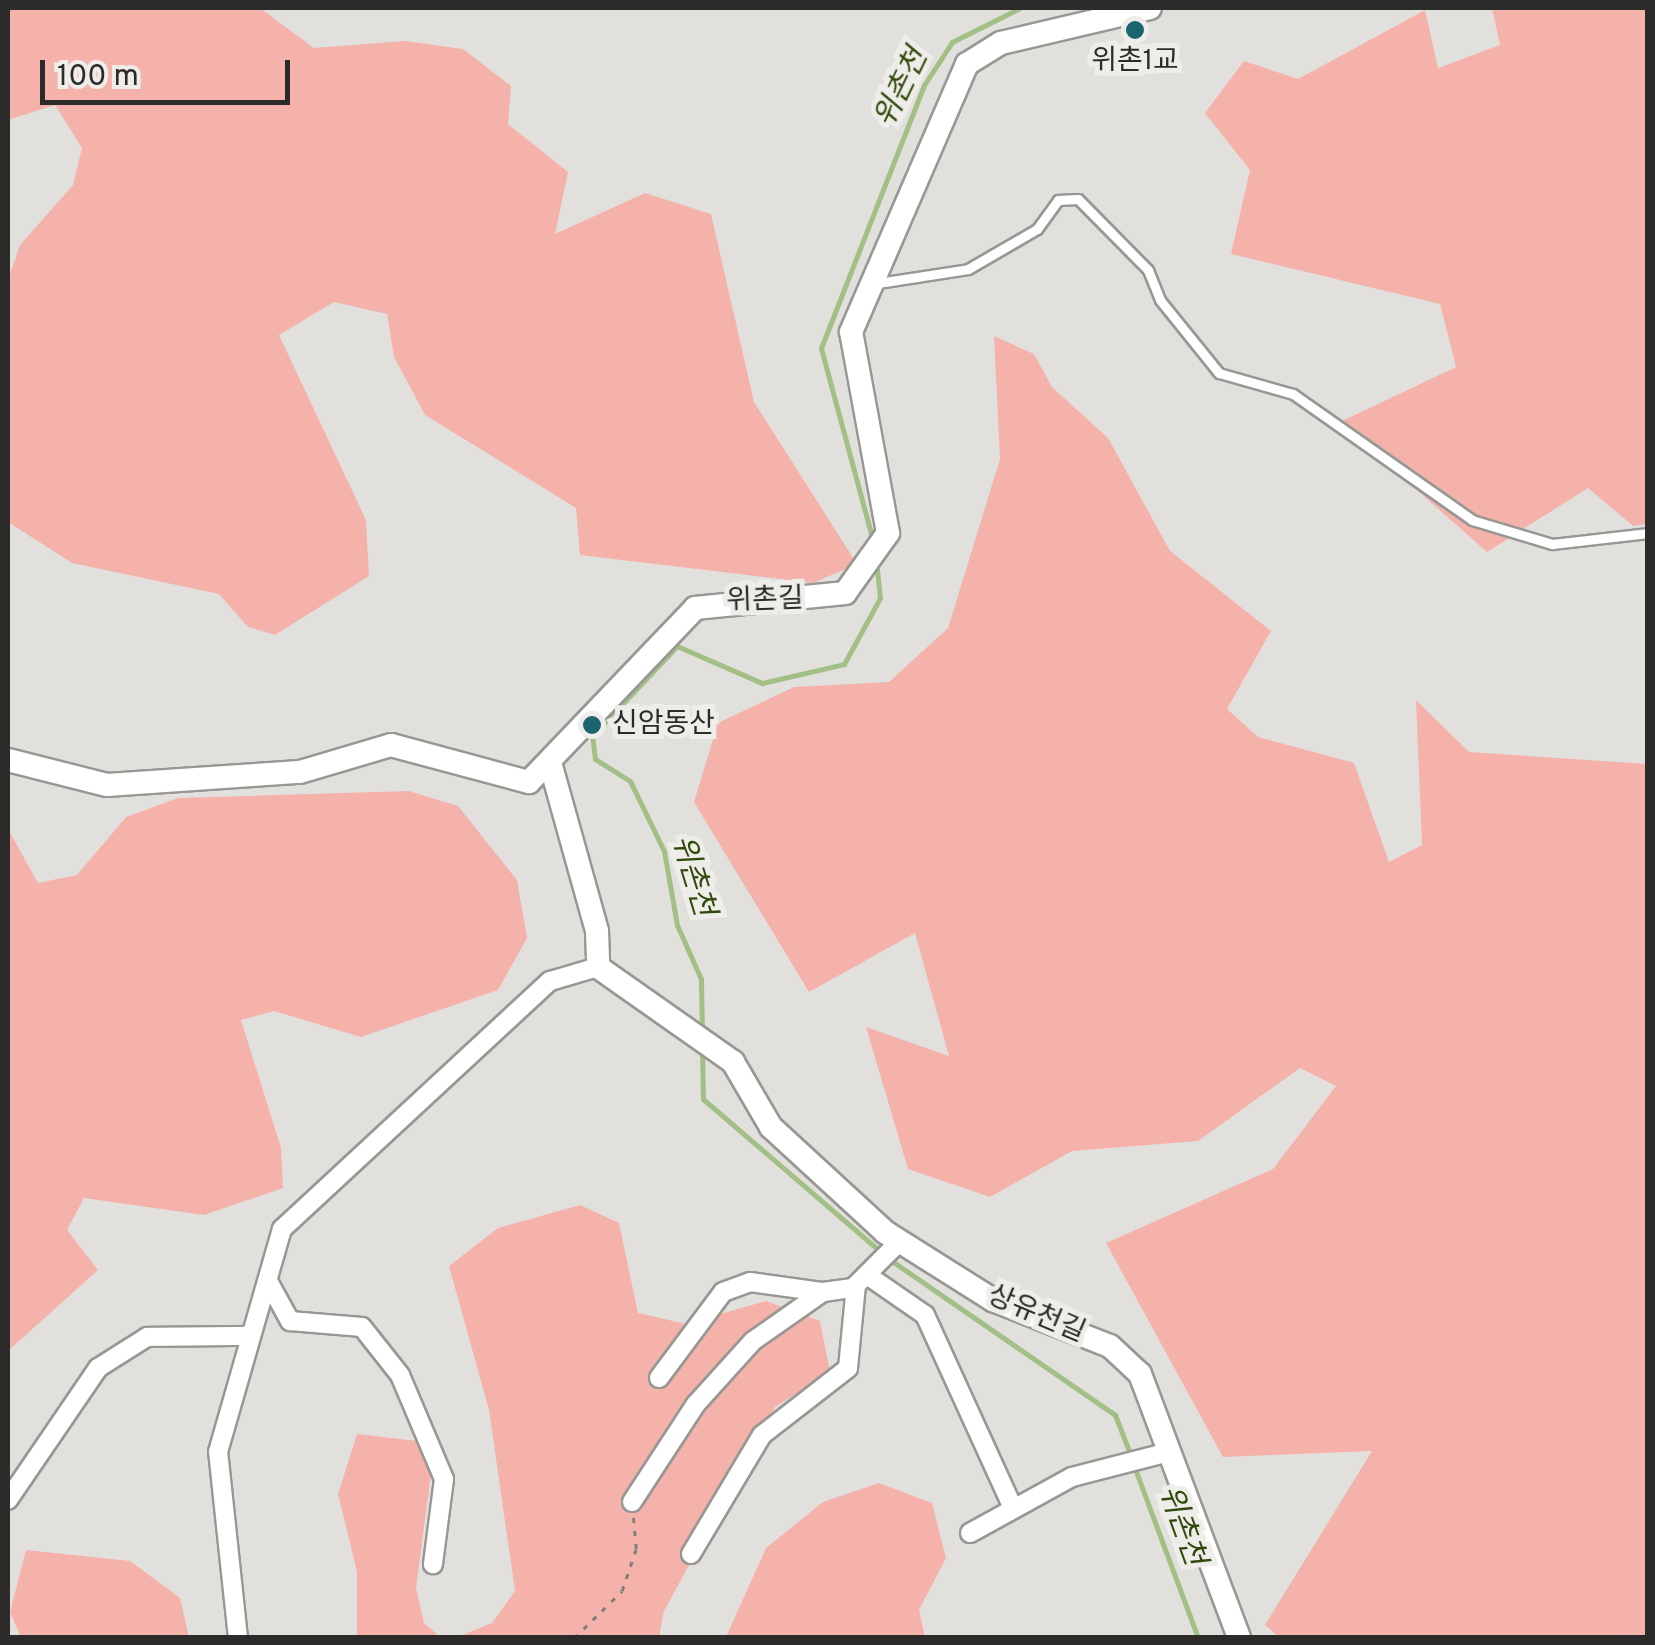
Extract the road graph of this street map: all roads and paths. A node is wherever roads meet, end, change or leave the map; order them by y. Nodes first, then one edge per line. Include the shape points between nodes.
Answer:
1 (1150, 8) edge
2 (870, 285) junction
3 (1648, 533) edge
4 (8, 760) edge
5 (551, 766) junction
6 (598, 966) junction
7 (897, 1245) junction
8 (867, 1275) junction
9 (268, 1281) junction
10 (823, 1292) junction
11 (251, 1336) junction
12 (659, 1378) dead end
13 (1170, 1452) junction
14 (8, 1500) edge
15 (632, 1502) joint
16 (1012, 1506) junction
17 (970, 1533) dead end
18 (692, 1554) dead end
19 (432, 1564) dead end
20 (238, 1638) edge
21 (574, 1638) edge
22 (1239, 1638) edge

1 - 2 street, 위촌길 via 1001,43 967,64
2 - 3 lane via 943,266 968,270 1037,229 1058,200 1078,199 1148,270 1160,300 1219,373 1293,394 1472,520 1552,544
2 - 5 street, 위촌길 via 850,349 888,534 845,593 695,608
4 - 5 street, 위촌길 via 107,785 300,772 390,746 504,782 528,782
5 - 6 street via 598,931
6 - 7 street, 상유천길 via 733,1062 771,1126
6 - 9 street via 550,981 414,1099 282,1229
7 - 8 street
7 - 13 street, 상유천길 via 993,1300 1110,1346 1140,1374
8 - 10 street
8 - 16 street via 925,1315
8 - 18 street via 848,1368 762,1434
9 - 11 street
9 - 19 street via 290,1321 362,1327 400,1375 444,1479
10 - 12 street via 750,1282 723,1292
10 - 15 street via 753,1341 696,1404
11 - 14 street via 148,1337 98,1368
11 - 20 street via 218,1452 240,1588
13 - 16 street
13 - 22 street, 상유천길
15 - 21 path via 636,1549 622,1590
16 - 17 street

